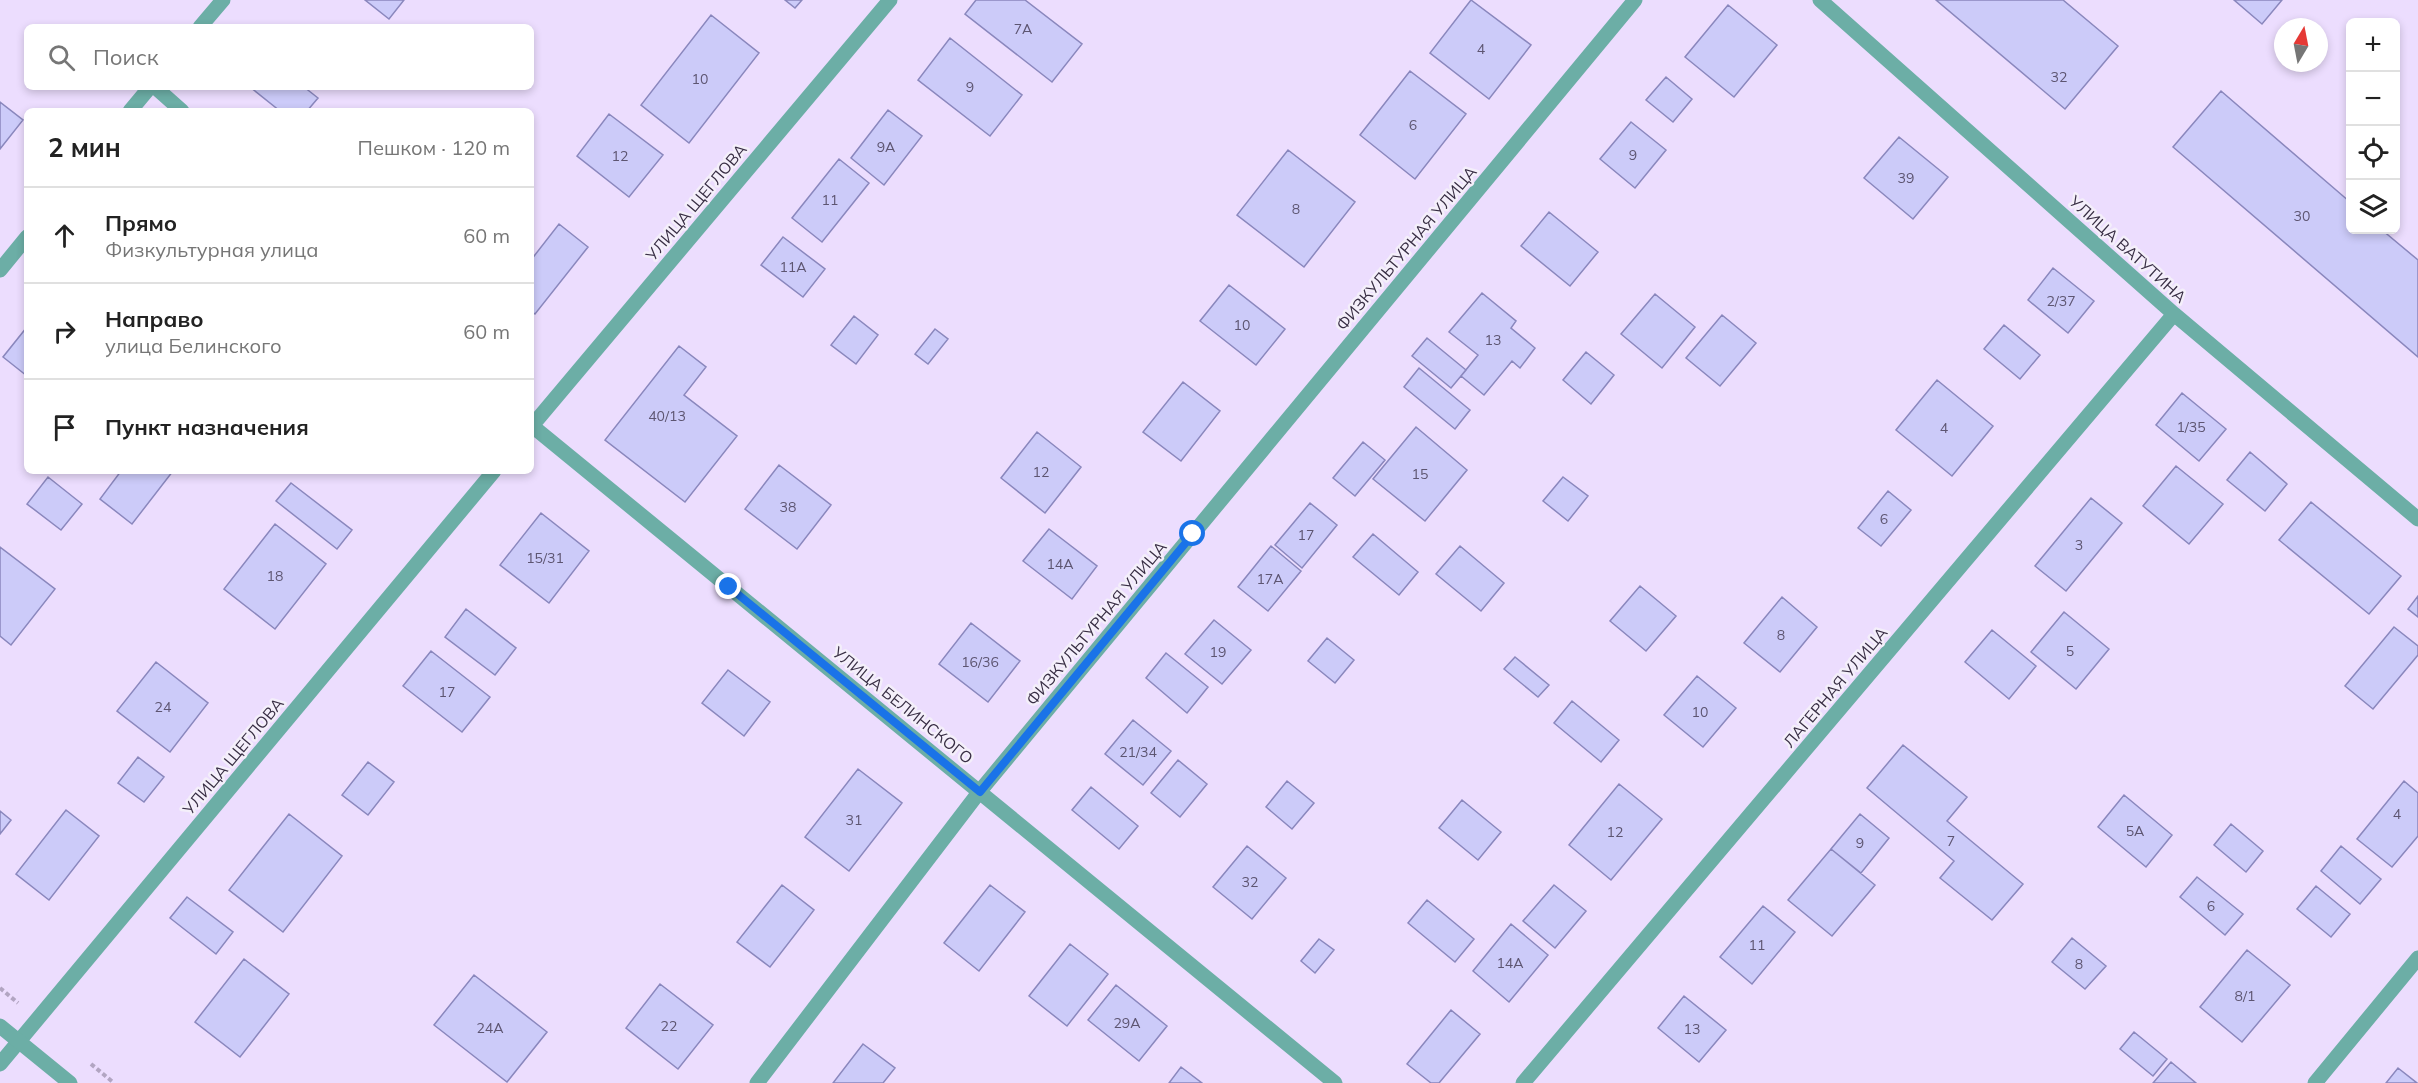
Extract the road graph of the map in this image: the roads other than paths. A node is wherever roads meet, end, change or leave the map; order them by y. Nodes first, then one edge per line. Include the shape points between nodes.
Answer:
1 (223, 0) edge
2 (890, 0) edge
3 (1635, 0) edge
4 (1820, 0) edge
5 (203, 24) edge
6 (148, 90) edge
7 (158, 90) edge
8 (132, 108) edge
9 (179, 108) edge
10 (24, 241) edge
11 (0, 270) edge
12 (2174, 314) junction
13 (534, 422) edge
14 (534, 428) edge
15 (492, 474) edge
16 (2418, 519) edge
17 (980, 792) junction
18 (2418, 958) edge
19 (0, 1026) edge
20 (19, 1041) junction
21 (0, 1064) edge
22 (70, 1083) edge
23 (757, 1083) edge
24 (1335, 1083) edge
25 (1523, 1083) edge
26 (2315, 1083) edge

1 - 5 street
2 - 13 street, УЛИЦА ЩЕГЛОВА
3 - 17 street, ФИЗКУЛЬТУРНАЯ УЛИЦА
4 - 12 street, УЛИЦА ВАТУТИНА
6 - 8 street
7 - 9 street
10 - 11 street
12 - 16 street, УЛИЦА ВАТУТИНА
12 - 25 street, ЛАГЕРНАЯ УЛИЦА
14 - 17 street, УЛИЦА БЕЛИНСКОГО
15 - 20 street, УЛИЦА ЩЕГЛОВА
17 - 23 street, ФИЗКУЛЬТУРНАЯ УЛИЦА
17 - 24 street, УЛИЦА БЕЛИНСКОГО
18 - 26 street
19 - 20 street
20 - 21 street, УЛИЦА ЩЕГЛОВА
20 - 22 street

